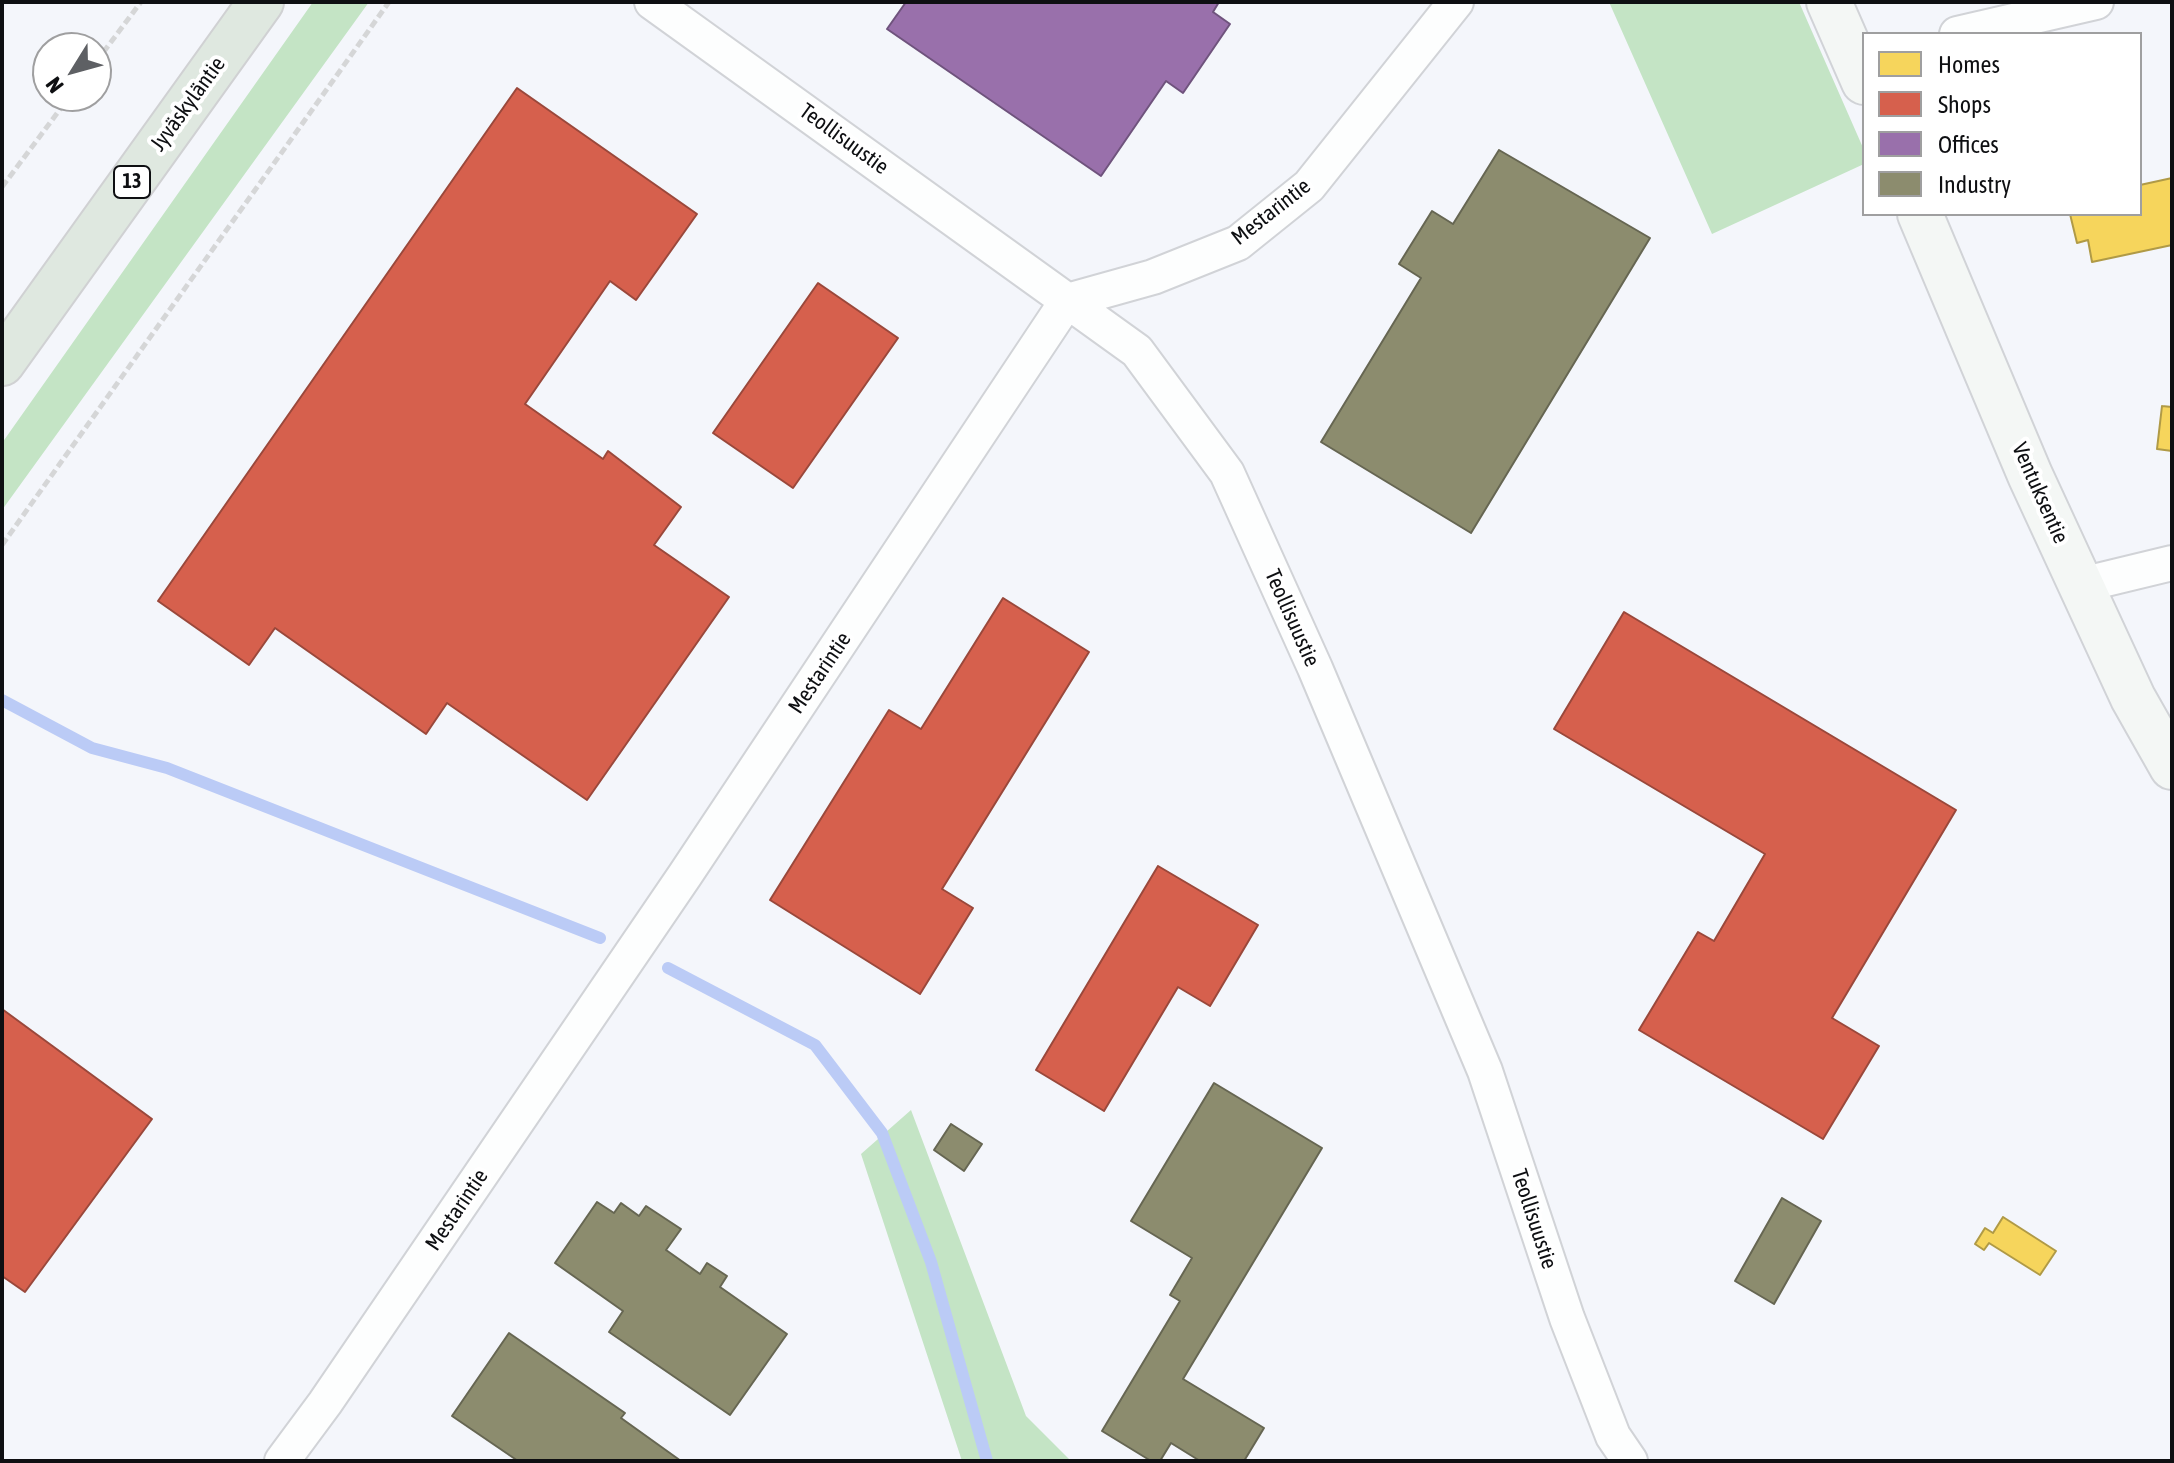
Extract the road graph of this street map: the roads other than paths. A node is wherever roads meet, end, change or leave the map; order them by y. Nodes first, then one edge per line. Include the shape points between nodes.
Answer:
1 (261, 2) edge
2 (652, 2) edge
3 (1456, 2) edge
4 (1829, 2) edge
5 (2096, 2) edge
6 (1966, 32) edge
7 (1860, 62) edge
8 (1921, 216) edge
9 (1067, 301) junction
10 (2, 363) edge
11 (2172, 563) edge
12 (2081, 585) junction
13 (2172, 767) edge
14 (282, 1461) edge
15 (1630, 1461) edge

1 - 10 highway, Jyväskyläntie / 13
2 - 9 street, Teollisuustie
3 - 9 street, Mestarintie via 1309,186 1238,243 1153,277
4 - 7 main road
5 - 6 street
8 - 12 main road, Ventuksentie
9 - 14 street, Mestarintie via 685,875
9 - 15 street, Teollisuustie via 1137,351 1227,473 1485,1071 1567,1318 1613,1436
11 - 12 street
12 - 13 main road, Ventuksentie via 2133,698

